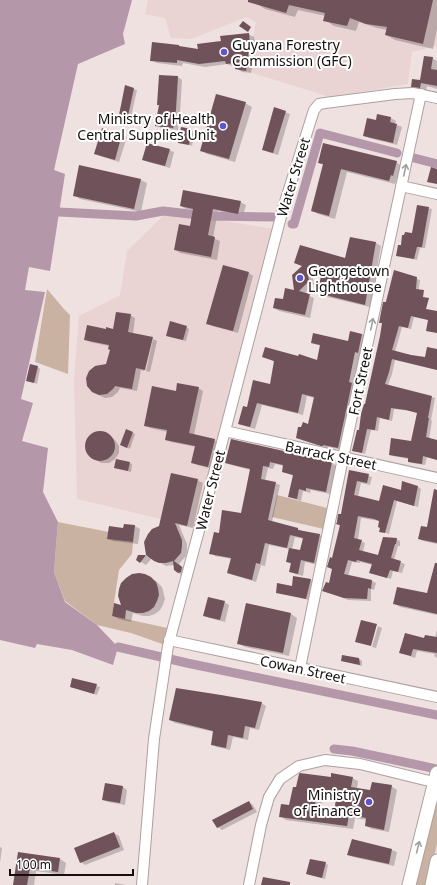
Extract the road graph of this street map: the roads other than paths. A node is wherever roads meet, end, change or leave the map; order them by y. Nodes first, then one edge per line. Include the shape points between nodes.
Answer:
1 (422, 94) junction
2 (437, 98) edge
3 (401, 186) junction
4 (437, 194) edge
5 (225, 431) junction
6 (343, 458) junction
7 (437, 478) edge
8 (169, 643) junction
9 (300, 668) junction
10 (437, 697) edge
11 (436, 779) edge
12 (437, 861) edge
13 (142, 885) edge
14 (249, 885) edge
15 (409, 885) edge
16 (432, 885) edge

1 - 2 street
3 -> 1 street, Fort Street
1 - 5 street, Water Street via 396,94 319,104 314,110 284,205
3 - 4 street
6 -> 3 street, Fort Street
5 - 6 street, Barrack Street
5 - 8 street, Water Street
6 - 7 street, Barrack Street
6 - 9 street, Fort Street
8 - 9 street, Cowan Street
8 - 13 street, Water Street via 154,739
9 - 10 street, Cowan Street
11 - 14 street via 325,760 299,766 280,779 269,797
15 -> 11 main road
12 - 16 main road

